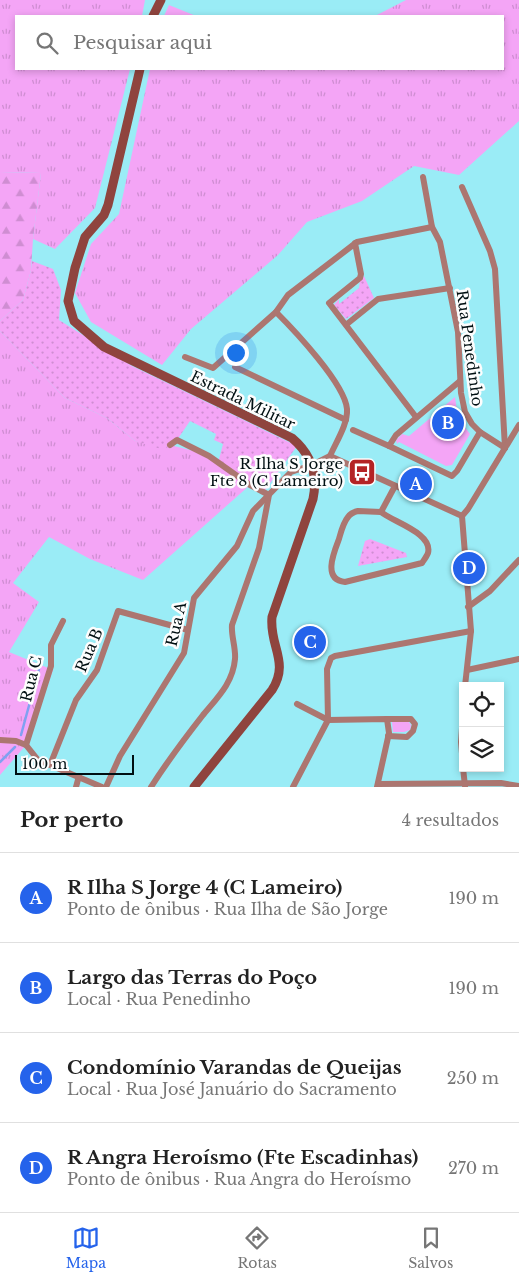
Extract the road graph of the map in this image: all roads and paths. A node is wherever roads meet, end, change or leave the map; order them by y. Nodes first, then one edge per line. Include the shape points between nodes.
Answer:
1 (161, 0) edge
2 (154, 15) edge
3 (140, 70) edge
4 (423, 176) dead end
5 (462, 187) dead end
6 (432, 228) junction
7 (354, 243) junction
8 (450, 288) junction
9 (276, 312) junction
10 (347, 324) junction
11 (185, 357) dead end
12 (234, 367) dead end
13 (460, 381) junction
14 (416, 418) junction
15 (346, 420) junction
16 (519, 425) edge
17 (353, 430) dead end
18 (480, 432) junction
19 (170, 445) dead end
20 (389, 446) junction
21 (505, 448) junction
22 (330, 456) junction
23 (312, 465) junction
24 (394, 486) junction
25 (269, 495) junction
26 (382, 512) junction
27 (462, 516) junction
28 (519, 560) edge
29 (468, 607) junction
30 (63, 621) dead end
31 (188, 630) junction
32 (471, 631) junction
33 (519, 659) edge
34 (467, 670) junction
35 (466, 682) edge
36 (297, 704) dead end
37 (387, 719) junction
38 (328, 720) junction
39 (388, 736) junction
40 (1, 739) edge
41 (26, 745) junction
42 (50, 765) junction
43 (464, 772) edge
44 (79, 776) junction
45 (465, 785) edge
46 (378, 786) edge
47 (519, 786) edge
48 (76, 787) edge
49 (102, 787) edge
50 (106, 787) edge
51 (151, 787) edge
52 (194, 787) edge
53 (293, 787) edge

1 - 2 street
3 - 23 street, Estrada Militar via 108,204 104,215 85,237 75,268 68,301 74,322 104,347 292,438
4 - 6 street, Rua Penedinho
5 - 21 street via 495,269
6 - 7 street
6 - 8 street, Rua Penedinho via 440,242
7 - 9 street via 288,295
7 - 10 street via 360,278 329,303
8 - 10 street via 378,299
8 - 13 street, Rua Penedinho via 458,332
9 - 11 street via 213,368
9 - 15 street via 293,328 335,381 344,398
10 - 14 street
12 - 15 street
13 - 14 street
13 - 18 street, Rua Penedinho via 465,412
14 - 20 street via 396,434
15 - 22 street
16 - 21 street
17 - 20 street
18 - 20 street via 452,476
18 - 21 street, Rua Penedinho
19 - 25 street via 177,440 209,456
21 - 27 street
22 - 23 street, Rua A
22 - 24 street
23 - 25 street, Rua A via 291,472
23 - 52 street, Estrada Militar via 314,499 272,617 272,635 281,668 278,679
24 - 26 street
24 - 27 street
25 - 31 street, Rua A via 253,511 237,546 194,598
25 - 51 street via 259,548 232,625 235,658 231,677 222,694
26 - 26 street via 358,511 345,521 331,565 338,580 351,581 422,563 428,551 422,536
27 - 29 street
28 - 29 street via 490,591
29 - 32 street
30 - 41 street, Rua C via 51,645 51,666
31 - 42 street, Rua B via 118,611 97,670 76,700
31 - 50 street, Rua A via 184,653 120,756
32 - 34 street
32 - 38 street via 331,658 327,669
33 - 34 street
34 - 35 street
36 - 38 street
37 - 38 street
37 - 39 street
37 - 39 street via 411,719 415,724 407,737
38 - 53 street
39 - 46 street
40 - 41 street
41 - 42 street via 38,760
42 - 44 street
43 - 45 street
44 - 48 street
44 - 49 street
45 - 46 street
45 - 47 street via 501,783

